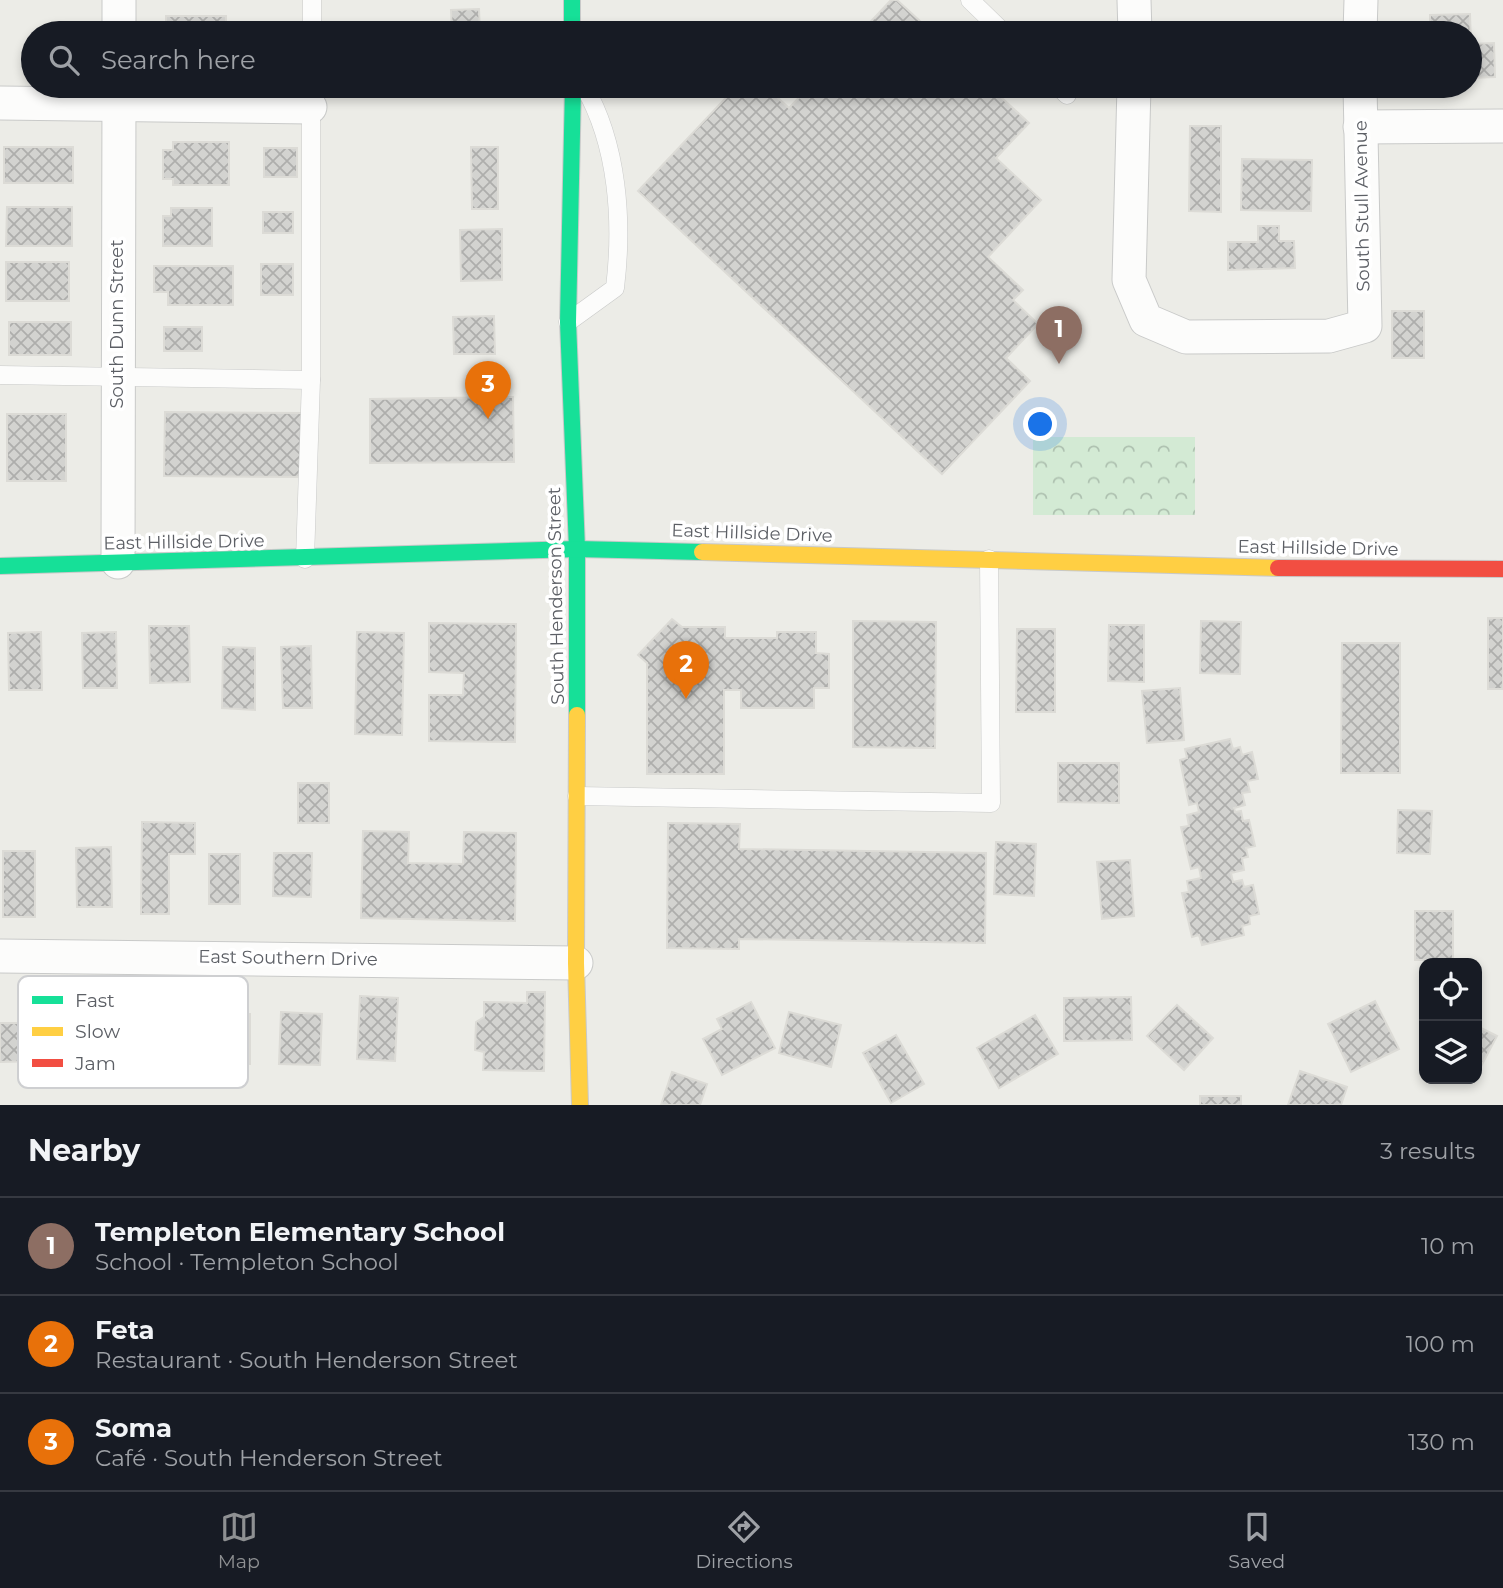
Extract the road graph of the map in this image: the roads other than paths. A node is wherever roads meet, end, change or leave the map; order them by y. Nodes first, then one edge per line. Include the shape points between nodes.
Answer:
1 (119, 0) edge
2 (312, 0) edge
3 (572, 0) edge
4 (970, 0) edge
5 (1134, 0) edge
6 (1361, 0) edge
7 (119, 21) edge
8 (312, 21) edge
9 (572, 21) edge
10 (992, 21) edge
11 (1135, 21) edge
12 (1360, 21) edge
13 (74, 98) edge
14 (119, 98) edge
15 (311, 98) edge
16 (572, 98) edge
17 (591, 98) edge
18 (1134, 98) edge
19 (1360, 98) edge
20 (0, 103) edge
21 (1503, 126) edge
22 (1360, 127) junction
23 (568, 322) junction
24 (0, 375) edge
25 (117, 377) junction
26 (311, 380) junction
27 (577, 549) junction
28 (305, 559) junction
29 (989, 559) junction
30 (118, 562) junction
31 (0, 566) edge
32 (1503, 569) edge
33 (577, 796) junction
34 (0, 956) edge
35 (576, 963) junction
36 (580, 1105) edge

1 - 7 street
2 - 8 lane
3 - 9 main road
4 - 10 lane
5 - 11 street
6 - 12 street
13 - 20 street
14 - 25 street, South Dunn Street
15 - 26 lane
16 - 23 main road, South Henderson Street
17 - 23 lane via 605,135 616,192 619,255 615,288
18 - 22 street, South Stull Avenue via 1129,280 1146,320 1186,337 1329,336 1365,326
19 - 22 street, South Stull Avenue
21 - 22 street
23 - 27 main road, South Henderson Street
24 - 25 lane
25 - 26 lane
25 - 30 street, South Dunn Street
26 - 28 lane
27 - 28 main road, East Hillside Drive
27 - 29 main road, East Hillside Drive
27 - 33 main road, South Henderson Street
28 - 30 main road, East Hillside Drive
29 - 32 main road, East Hillside Drive
29 - 33 lane via 991,803
30 - 31 main road, East Hillside Drive
33 - 35 main road, South Henderson Street
34 - 35 street, East Southern Drive
35 - 36 main road, South Henderson Street

